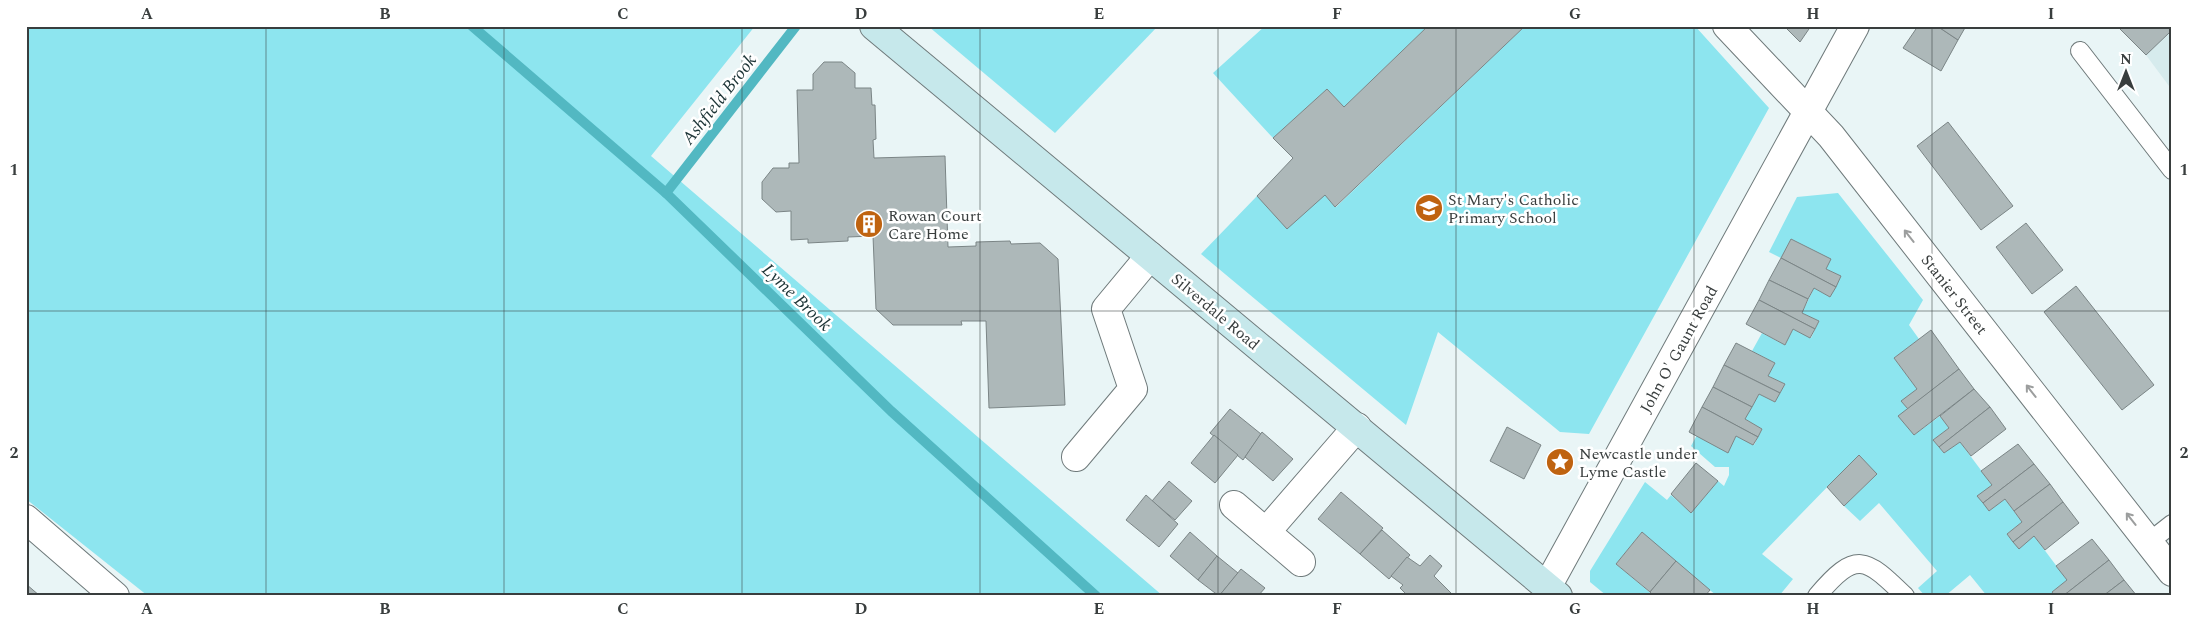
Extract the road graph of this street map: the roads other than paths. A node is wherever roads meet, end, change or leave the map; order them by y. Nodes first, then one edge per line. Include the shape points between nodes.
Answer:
1 (874, 26) edge
2 (1727, 26) edge
3 (1855, 26) edge
4 (2080, 51) dead end
5 (1809, 111) junction
6 (2172, 170) edge
7 (1150, 256) junction
8 (1357, 427) junction
9 (1076, 457) dead end
10 (1234, 505) dead end
11 (26, 519) edge
12 (2172, 524) edge
13 (1266, 532) junction
14 (2149, 542) junction
15 (1301, 562) dead end
16 (2172, 572) edge
17 (1553, 591) edge
18 (115, 596) edge
19 (1818, 596) edge
20 (1905, 596) edge

1 - 7 main road, Silverdale Road
2 - 5 street, Stanier Street
3 - 5 street, John O' Gaunt Road
4 - 6 lane
14 -> 5 street, Stanier Street
5 - 17 street, John O' Gaunt Road
7 - 8 main road, Silverdale Road
7 - 9 street via 1106,308 1133,389
8 - 13 street
8 - 17 main road, Silverdale Road
10 - 13 street
11 - 18 street
12 - 14 lane
13 - 15 street
14 - 16 street, Stanier Street
19 - 20 lane via 1844,567 1860,564 1878,570

